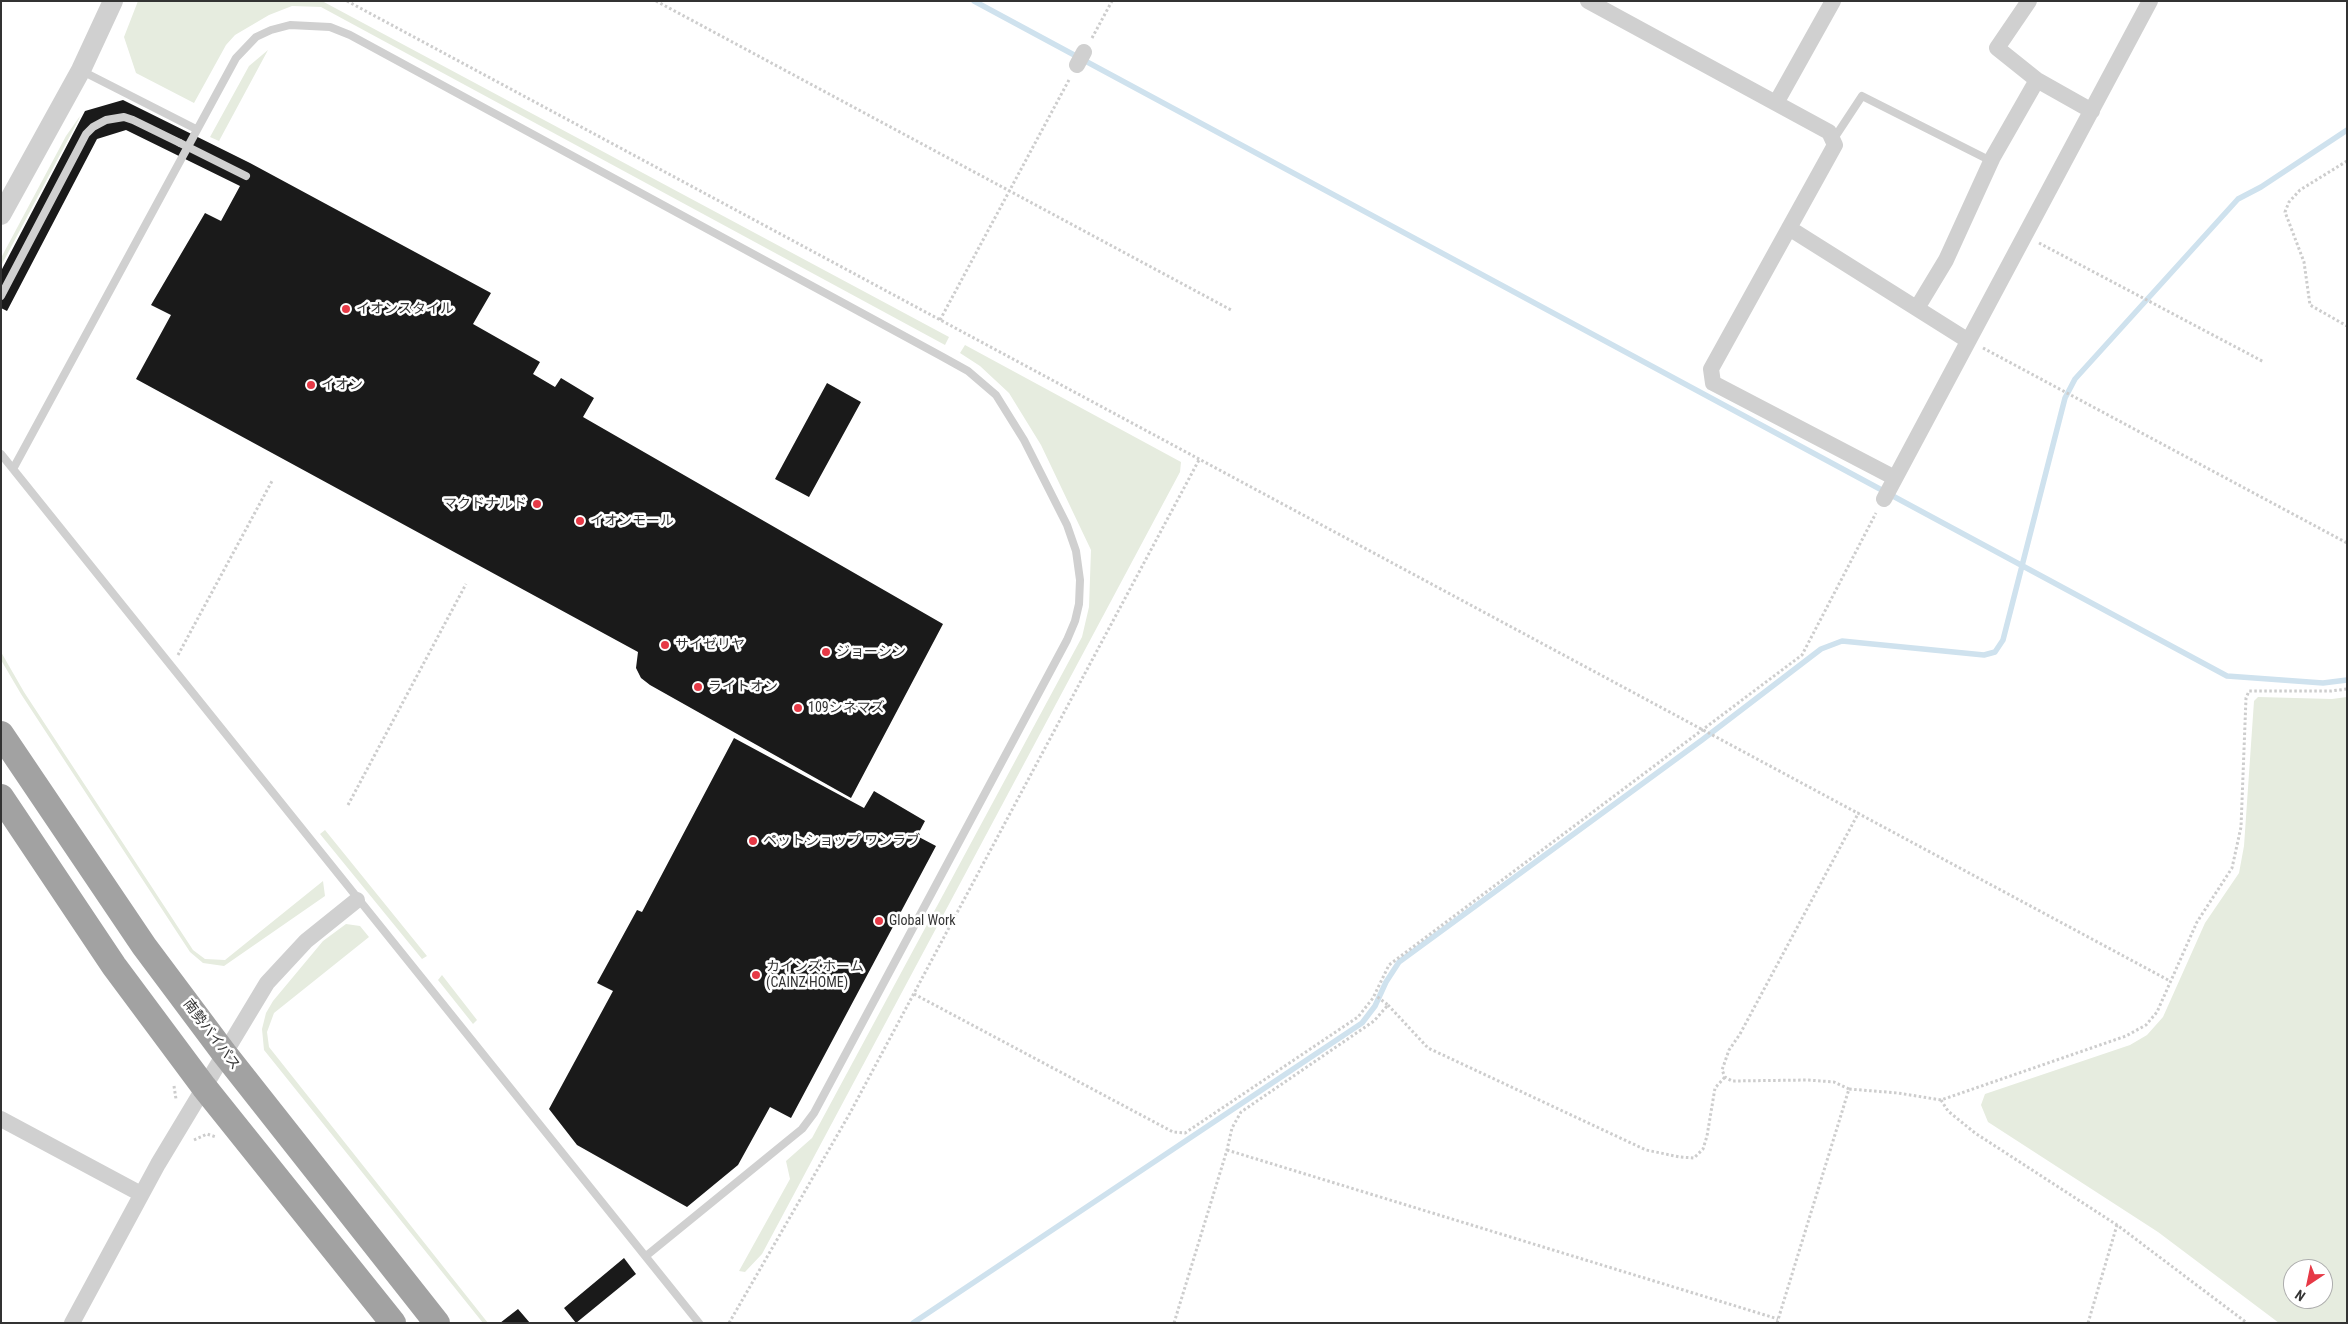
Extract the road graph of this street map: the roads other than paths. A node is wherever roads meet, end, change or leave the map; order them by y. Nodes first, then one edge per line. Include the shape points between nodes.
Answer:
1 (113, 1) edge
2 (1588, 1) edge
3 (1833, 1) edge
4 (2029, 1) edge
5 (2150, 1) edge
6 (80, 70) junction
7 (2037, 80) junction
8 (1776, 103) junction
9 (2092, 111) junction
10 (196, 129) junction
11 (1833, 140) junction
12 (1992, 161) junction
13 (246, 176) dead end
14 (1, 215) edge
15 (1789, 228) junction
16 (1, 296) edge
17 (1917, 308) junction
18 (1967, 340) junction
19 (1, 454) edge
20 (13, 469) junction
21 (1, 734) edge
22 (1, 797) edge
23 (357, 900) junction
24 (224, 1053) junction
25 (204, 1087) junction
26 (1, 1119) edge
27 (141, 1194) junction
28 (646, 1256) junction
29 (72, 1323) edge
30 (393, 1323) edge
31 (437, 1323) edge
32 (699, 1323) edge

1 - 6 street
2 - 8 street
3 - 8 street
4 - 7 street via 1997,48
5 - 9 street
6 - 10 lane
6 - 14 street
7 - 9 street
7 - 12 street
8 - 11 street via 1829,132
9 - 18 street
10 - 20 lane
10 - 28 lane via 236,58 256,38 271,30 300,25 330,27 350,35 968,372 996,395 1008,413 1067,525 1076,552 1080,580 1079,604 1071,630 814,1113 802,1129
11 - 12 lane via 1862,96
11 - 15 street via 1835,145
12 - 17 street via 1946,260
13 - 16 lane, bridge via 133,120 124,118 100,122 86,134
15 - 17 street
15 - 18 street via 1711,370 1714,383 1890,488
17 - 18 street
19 - 20 lane
20 - 23 lane
21 - 24 highway, 南勢バイパス via 144,946
22 - 25 highway via 114,966
23 - 24 street via 306,941 278,969
23 - 28 lane
24 - 25 street
24 - 31 highway, 南勢バイパス
25 - 27 street
25 - 30 highway
26 - 27 street
27 - 29 street
28 - 32 lane

